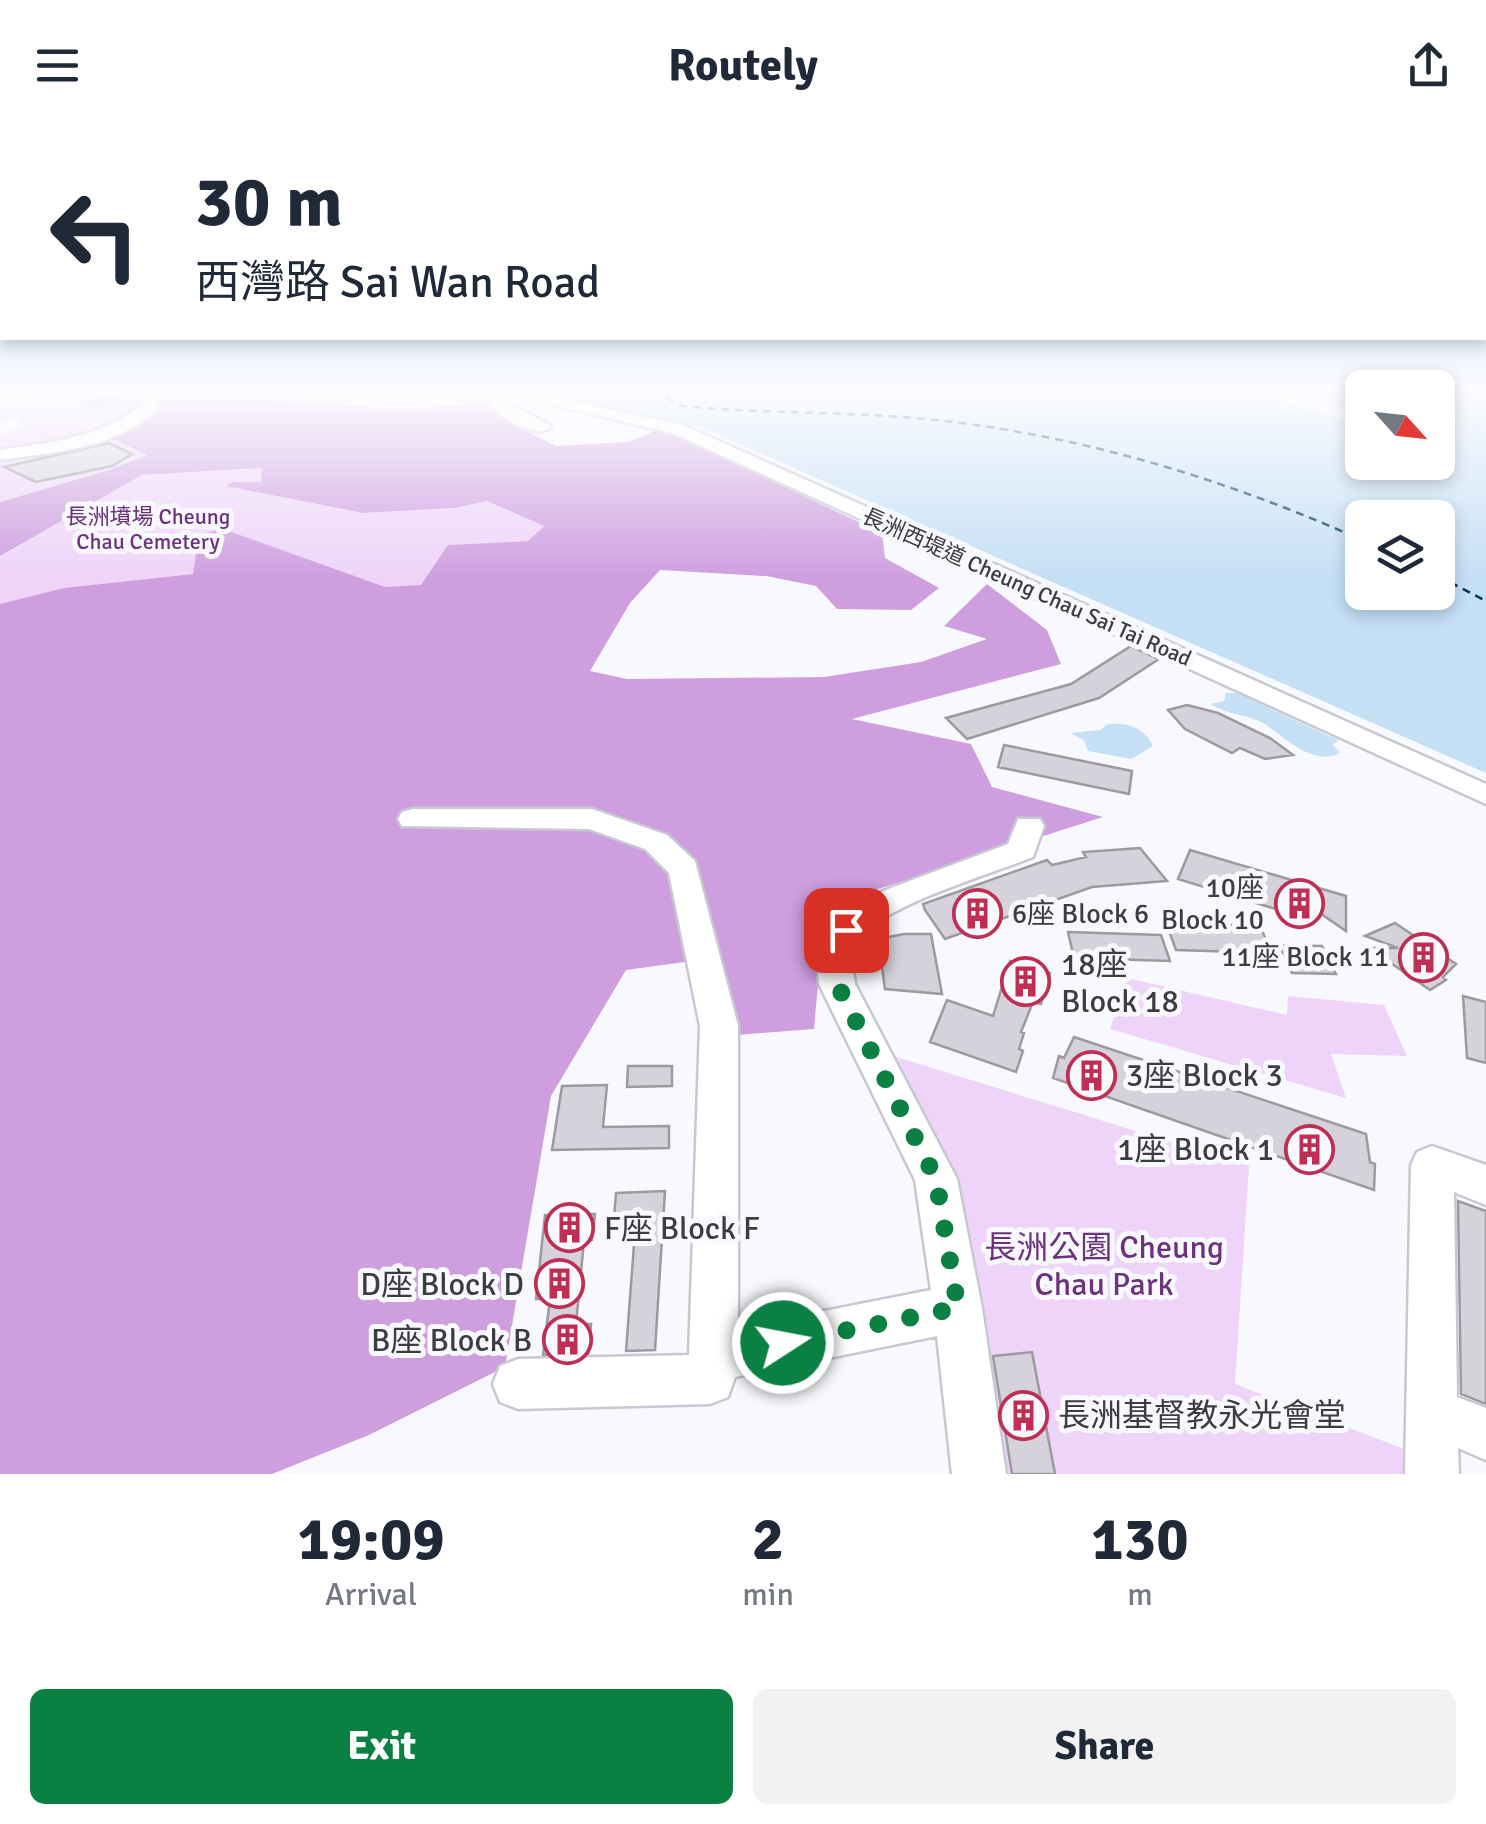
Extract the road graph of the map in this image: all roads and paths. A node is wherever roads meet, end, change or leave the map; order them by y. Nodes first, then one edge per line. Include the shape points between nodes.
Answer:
1 (732, 454) edge
2 (1486, 795) edge
3 (413, 819) dead end
4 (1029, 826) dead end
5 (1486, 1185) edge
6 (958, 1308) junction
7 (713, 1357) junction
8 (518, 1384) dead end
9 (1430, 1411) junction
10 (1486, 1434) edge
11 (978, 1474) edge
12 (1432, 1474) edge

1 - 2 street, 長洲西堤道 Cheung Chau Sai Tai Road
3 - 7 street via 592,819 656,842 684,869 719,1026
4 - 6 street via 1022,850 860,916 846,930 834,964 846,1003 936,1179
5 - 9 street via 1432,1165
6 - 7 street
6 - 11 street
7 - 8 street via 710,1379
9 - 10 street
9 - 12 street

